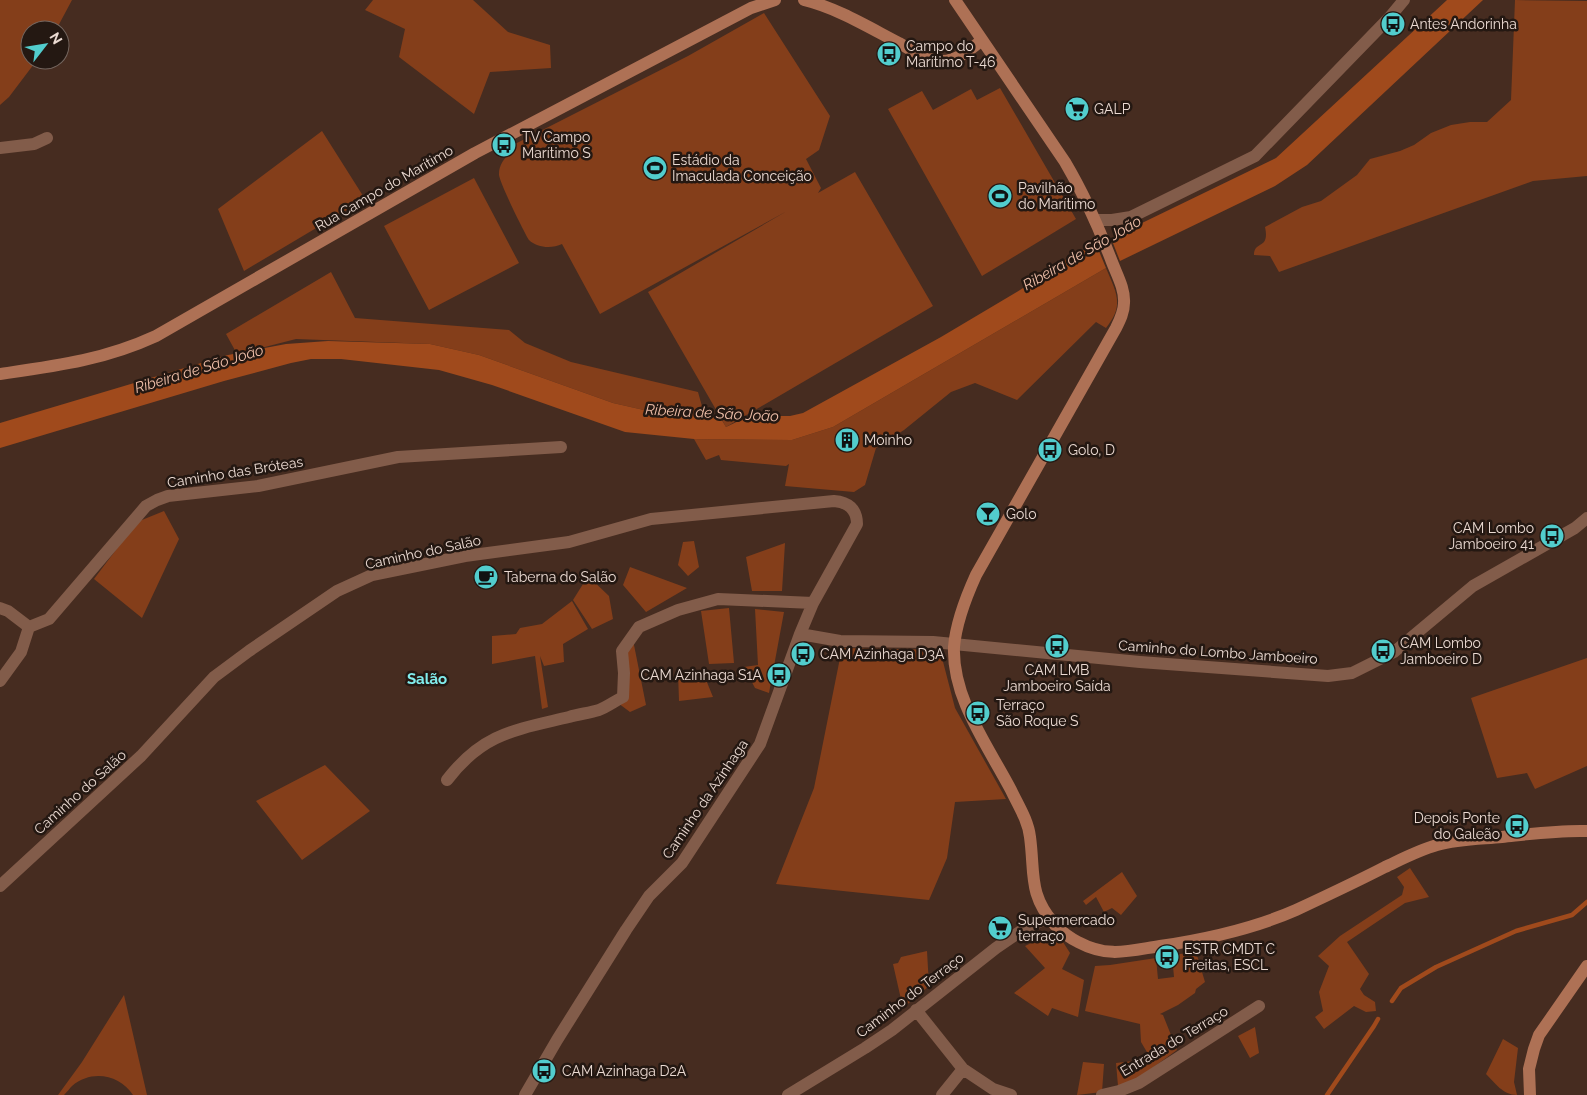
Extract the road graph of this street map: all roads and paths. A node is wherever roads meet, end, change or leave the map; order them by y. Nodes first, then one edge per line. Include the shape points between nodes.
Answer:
1 (775, 0) edge
2 (804, 0) edge
3 (955, 0) edge
4 (1404, 0) edge
5 (982, 40) junction
6 (47, 138) dead end
7 (0, 148) edge
8 (1095, 220) junction
9 (0, 374) edge
10 (561, 447) dead end
11 (1587, 518) edge
12 (814, 603) junction
13 (0, 608) edge
14 (29, 627) junction
15 (800, 634) junction
16 (954, 645) junction
17 (0, 681) edge
18 (447, 780) dead end
19 (1587, 831) edge
20 (0, 886) edge
21 (1049, 917) junction
22 (1587, 966) edge
23 (1259, 1006) dead end
24 (916, 1010) junction
25 (963, 1069) junction
26 (525, 1095) edge
27 (788, 1095) edge
28 (942, 1095) edge
29 (1011, 1095) edge
30 (1102, 1095) edge
31 (1530, 1095) edge

1 - 9 main road, Rua Campo do Marítimo via 750,8 500,139 156,336 100,357
2 - 5 main road via 828,7 935,60 953,58
3 - 5 main road
4 - 8 street via 1255,156 1131,217
5 - 8 main road via 1065,162
6 - 7 street via 34,144
8 - 16 main road via 1123,289 1122,316 976,575 968,592
10 - 14 street, Caminho das Bróteas via 398,457 258,486 168,496 146,506 49,619
11 - 16 street, Caminho do Lombo Jamboeiro via 1472,586 1394,652 1341,675 1140,662
12 - 15 street, Caminho da Azinhaga
12 - 18 street via 718,599 678,610 639,627 622,651 623,697 600,709 512,730 471,753
12 - 20 street, Caminho do Salão via 856,524 854,511 843,501 651,519 569,542 465,556 372,575 337,591 214,677 141,756
13 - 14 street
14 - 17 street via 21,652
15 - 16 street, Caminho do Lombo Jamboeiro via 840,641
15 - 26 street, Caminho da Azinhaga via 760,744 682,863 649,896 626,930
16 - 21 main road via 964,702 1027,825 1033,882
19 - 21 main road via 1436,845 1257,925 1231,933 1122,953 1090,948 1056,927
21 - 24 street, Caminho do Terraço via 996,948
22 - 31 main road via 1539,1035 1529,1069
23 - 30 street, Entrada do Terraço via 1139,1083
24 - 25 street
24 - 27 street, Caminho do Terraço via 865,1048
25 - 28 street
25 - 29 street via 993,1089

